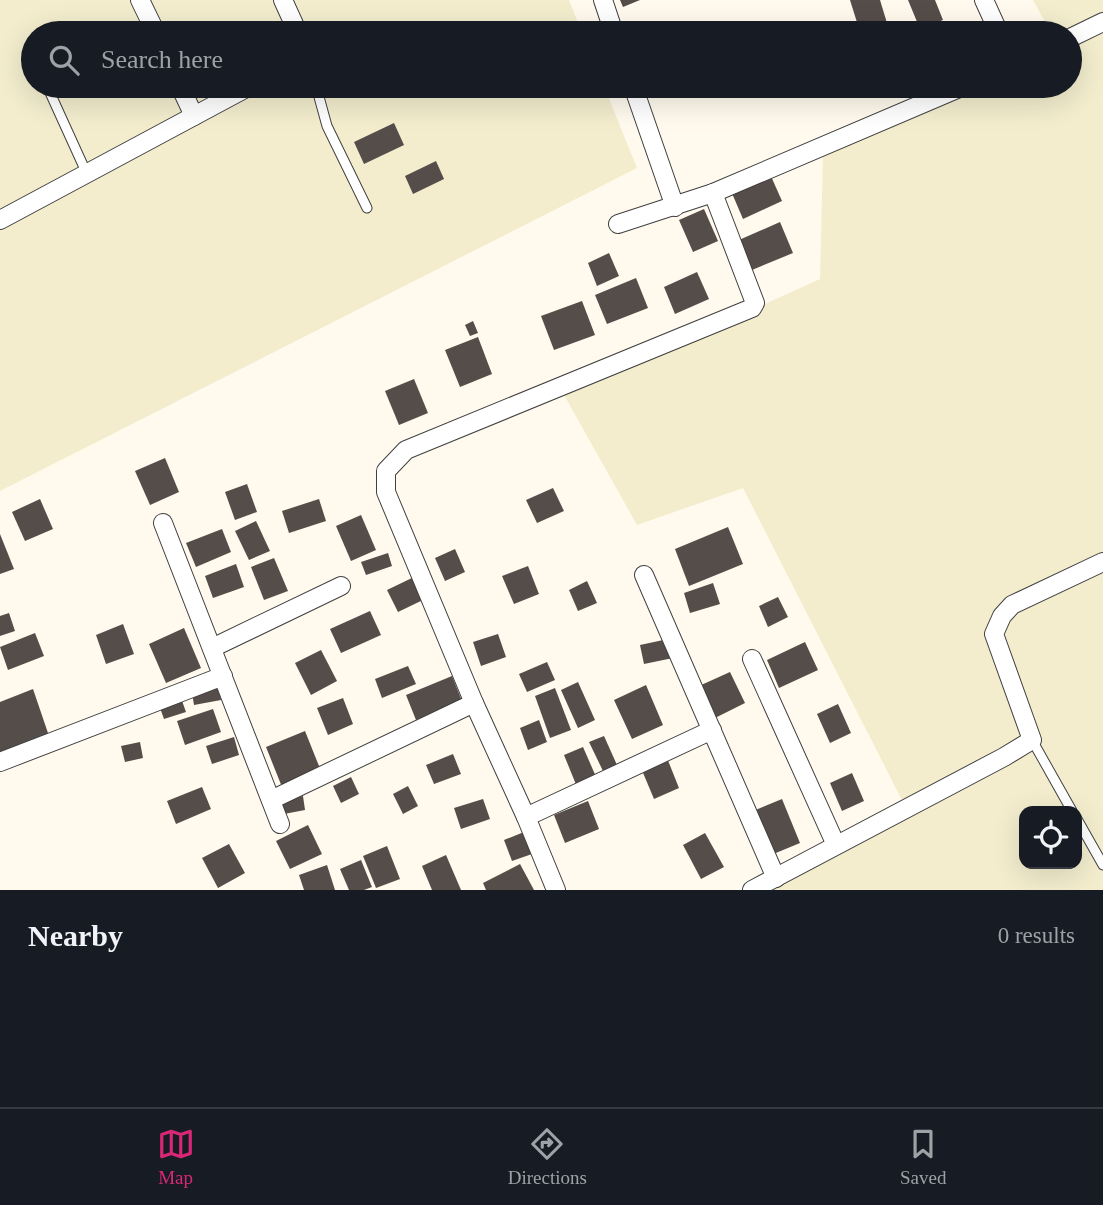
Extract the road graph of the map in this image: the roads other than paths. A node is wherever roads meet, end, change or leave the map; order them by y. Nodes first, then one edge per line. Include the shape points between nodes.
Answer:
1 (141, 0) edge
2 (283, 0) edge
3 (603, 0) edge
4 (985, 0) edge
5 (151, 21) edge
6 (293, 21) edge
7 (610, 21) edge
8 (994, 21) edge
9 (1103, 22) edge
10 (1082, 32) edge
11 (52, 98) edge
12 (186, 98) edge
13 (228, 98) edge
14 (319, 98) edge
15 (637, 98) edge
16 (936, 98) edge
17 (194, 116) junction
18 (87, 174) junction
19 (713, 193) junction
20 (675, 207) junction
21 (367, 208) dead end
22 (0, 220) edge
23 (618, 224) dead end
24 (163, 523) dead end
25 (1103, 562) edge
26 (644, 575) dead end
27 (341, 586) dead end
28 (212, 648) junction
29 (752, 659) dead end
30 (223, 676) junction
31 (474, 703) junction
32 (712, 730) junction
33 (1032, 740) junction
34 (0, 762) edge
35 (271, 800) junction
36 (1069, 806) edge
37 (526, 817) junction
38 (280, 824) dead end
39 (1082, 828) edge
40 (836, 845) junction
41 (1103, 865) edge
42 (776, 878) junction
43 (556, 890) edge
44 (752, 890) edge

1 - 5 street
2 - 6 street
3 - 7 street
4 - 8 street
9 - 10 street
11 - 18 lane
12 - 17 street
13 - 17 street
14 - 21 lane via 327,126
15 - 20 street
16 - 19 street
17 - 18 street
18 - 22 street
19 - 20 street
19 - 31 street via 755,303 752,308 406,450 386,471 387,492
20 - 23 street
24 - 28 street
25 - 33 street via 1012,605 994,634
26 - 32 street
27 - 28 street
28 - 30 street
29 - 40 street
30 - 34 street
30 - 35 street
31 - 35 street
31 - 37 street
32 - 37 street
32 - 42 street
33 - 36 lane
33 - 40 street
35 - 38 street
37 - 43 street
39 - 41 lane
40 - 42 street
42 - 44 street

